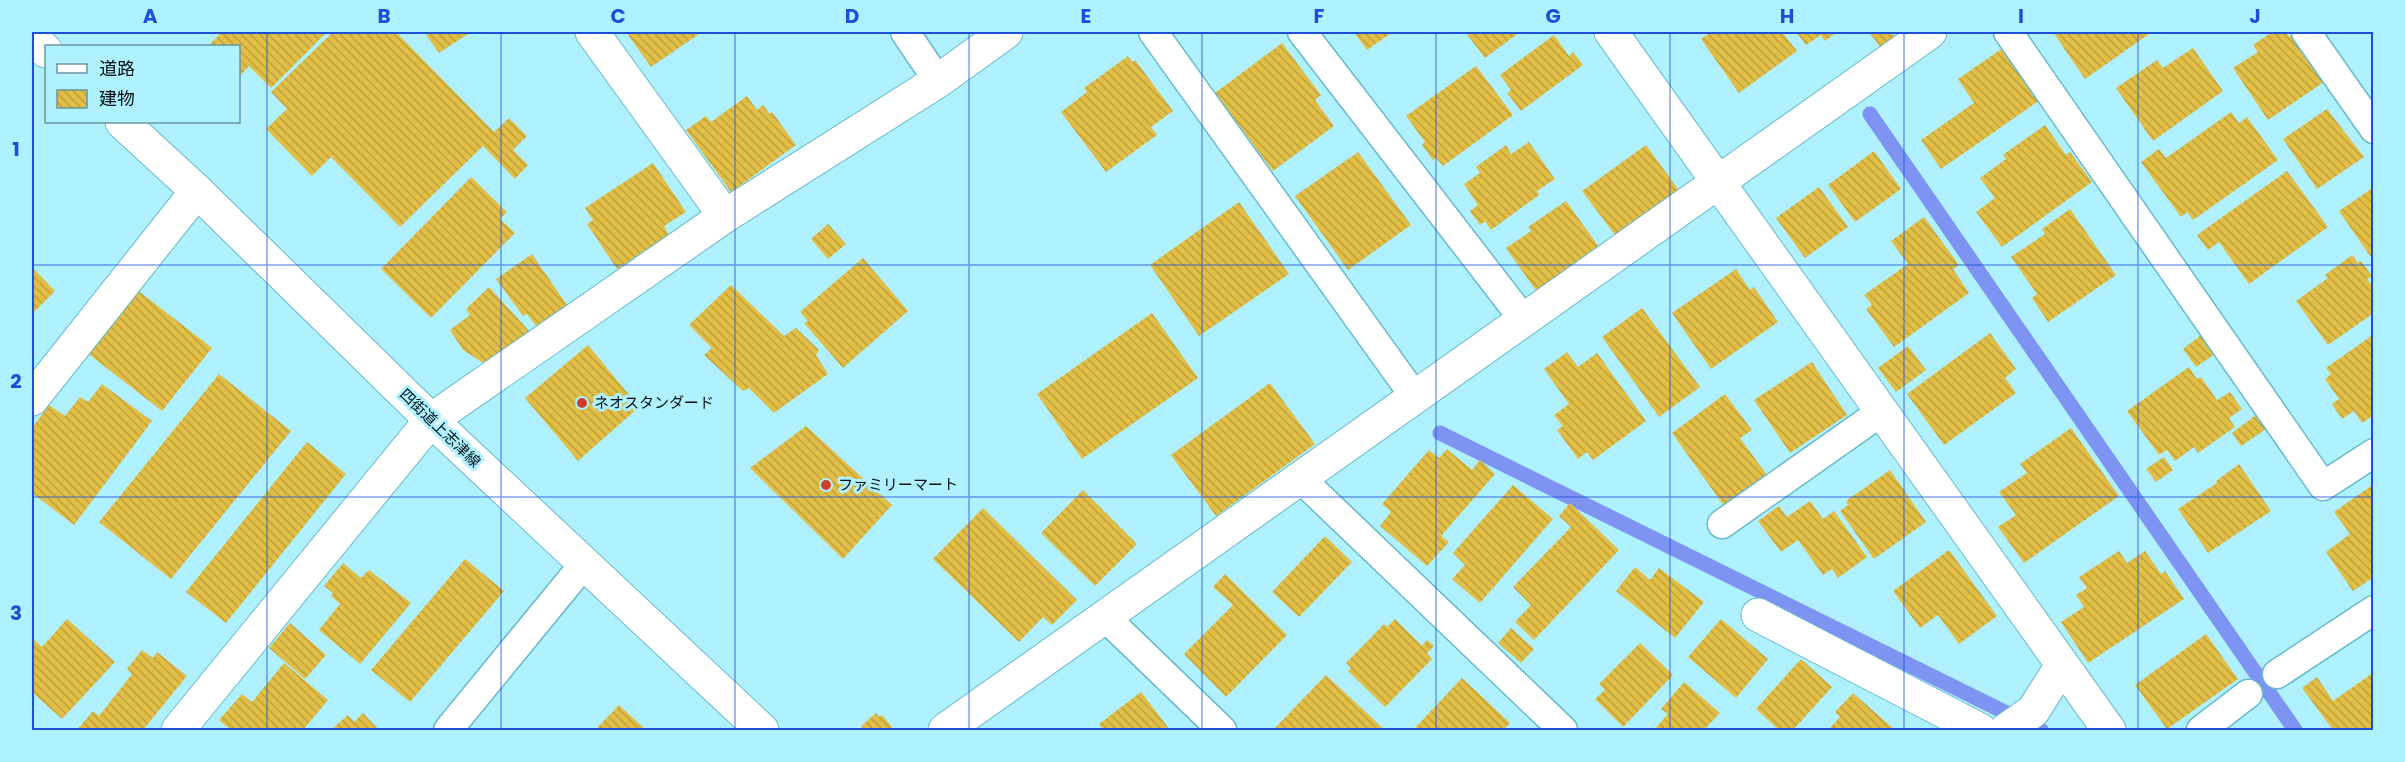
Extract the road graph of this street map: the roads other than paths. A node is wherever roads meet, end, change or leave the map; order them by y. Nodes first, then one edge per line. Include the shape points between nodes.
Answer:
1 (592, 32) edge
2 (905, 32) edge
3 (1006, 32) edge
4 (1153, 32) edge
5 (1302, 32) edge
6 (1611, 32) edge
7 (1930, 32) edge
8 (2008, 32) edge
9 (2306, 32) edge
10 (32, 37) edge
11 (45, 50) edge
12 (938, 81) junction
13 (123, 123) edge
14 (2373, 129) edge
15 (1718, 182) junction
16 (197, 191) junction
17 (725, 216) junction
18 (1524, 320) junction
19 (1415, 397) junction
20 (32, 399) edge
21 (1881, 412) junction
22 (431, 420) junction
23 (2373, 453) edge
24 (1300, 478) junction
25 (1722, 524) dead end
26 (584, 564) junction
27 (2373, 610) edge
28 (1758, 615) dead end
29 (1105, 617) junction
30 (2061, 667) junction
31 (2277, 674) dead end
32 (2248, 694) dead end
33 (178, 730) edge
34 (448, 730) edge
35 (762, 730) edge
36 (945, 730) edge
37 (1222, 730) edge
38 (1563, 730) edge
39 (1980, 730) edge
40 (2006, 730) edge
41 (2109, 730) edge
42 (2200, 730) edge

1 - 17 street
2 - 12 lane
3 - 12 street
4 - 19 lane
5 - 18 lane
6 - 15 street
7 - 15 street
8 - 23 lane via 2323,486
9 - 14 lane
10 - 11 street
12 - 17 street
13 - 16 street, 四街道上志津線
15 - 18 street
15 - 21 street
16 - 20 street
16 - 22 street, 四街道上志津線
17 - 22 street
18 - 19 street
19 - 24 street
21 - 25 lane
21 - 30 street
22 - 26 street, 四街道上志津線
22 - 33 street
24 - 29 street
24 - 38 lane
26 - 34 lane
26 - 35 street, 四街道上志津線
27 - 31 lane
28 - 39 street
29 - 36 street
29 - 37 lane
30 - 40 street via 2033,711
30 - 41 street
32 - 42 lane

